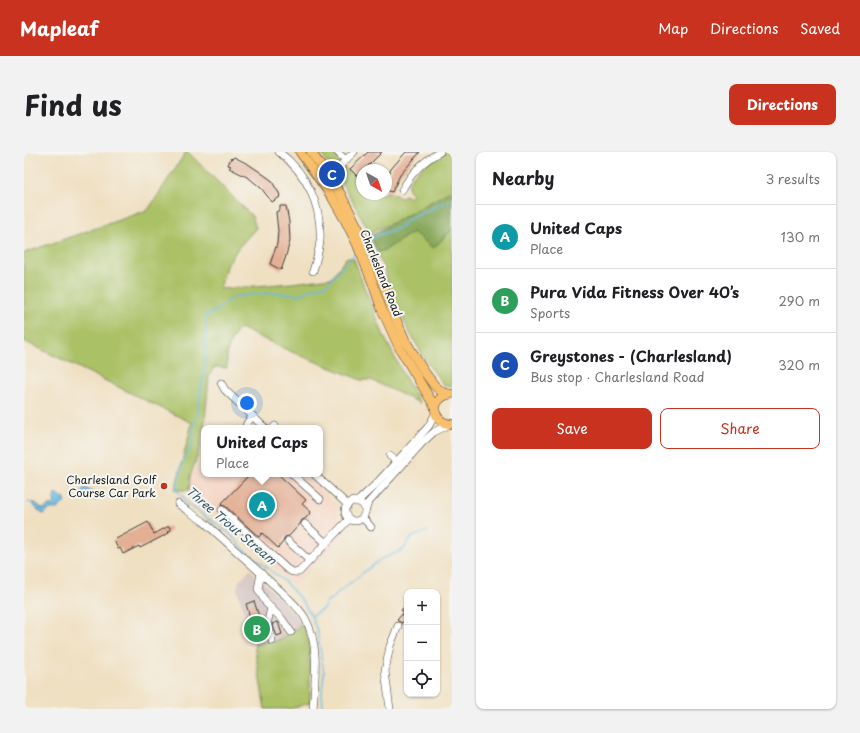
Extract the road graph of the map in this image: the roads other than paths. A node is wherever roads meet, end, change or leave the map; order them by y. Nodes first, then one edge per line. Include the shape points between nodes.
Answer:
1 (279, 152) edge
2 (300, 152) edge
3 (311, 152) edge
4 (337, 152) edge
5 (354, 152) edge
6 (440, 152) edge
7 (346, 160) junction
8 (340, 166) dead end
9 (402, 190) dead end
10 (361, 242) junction
11 (313, 271) dead end
12 (221, 383) dead end
13 (450, 394) edge
14 (436, 410) junction
15 (253, 416) junction
16 (451, 424) edge
17 (246, 425) edge
18 (262, 425) edge
19 (390, 456) dead end
20 (402, 466) junction
21 (298, 477) edge
22 (317, 477) edge
23 (320, 499) dead end
24 (357, 502) junction
25 (178, 504) dead end
26 (348, 505) junction
27 (222, 510) dead end
28 (364, 515) junction
29 (349, 519) junction
30 (305, 524) dead end
31 (371, 527) dead end
32 (288, 541) dead end
33 (326, 543) junction
34 (310, 561) junction
35 (261, 573) junction
36 (271, 608) junction
37 (398, 626) dead end
38 (291, 632) dead end
39 (272, 641) dead end
40 (313, 709) edge
41 (390, 709) edge

1 - 11 street via 302,175 317,206 320,241
2 - 10 main road, Charlesland Road
3 - 10 main road, Charlesland Road via 340,193
4 - 7 street
5 - 7 street
6 - 9 street via 420,166
7 - 8 street
10 - 13 main road, Charlesland Road via 372,255 405,340 434,384 442,392
10 - 14 main road, Charlesland Road via 365,263 382,310 400,349
12 - 15 street via 225,390 239,398
13 - 14 main road via 438,400
14 - 16 main road via 443,423
14 - 20 street
15 - 17 street
15 - 18 street
16 - 20 street via 434,432
19 - 20 street
20 - 24 street
20 - 28 street via 368,503
21 - 23 street
22 - 26 street
24 - 26 street
24 - 28 street via 363,505
25 - 35 street via 203,521
26 - 29 street via 345,514
27 - 34 street via 287,570 299,572
28 - 29 street via 354,522
28 - 31 street
29 - 33 street
30 - 33 street
32 - 34 street
33 - 34 street
35 - 36 street via 258,589
35 - 40 street via 297,607 312,634 315,651
36 - 38 street
36 - 39 street via 267,624
37 - 41 street via 390,646 385,670

